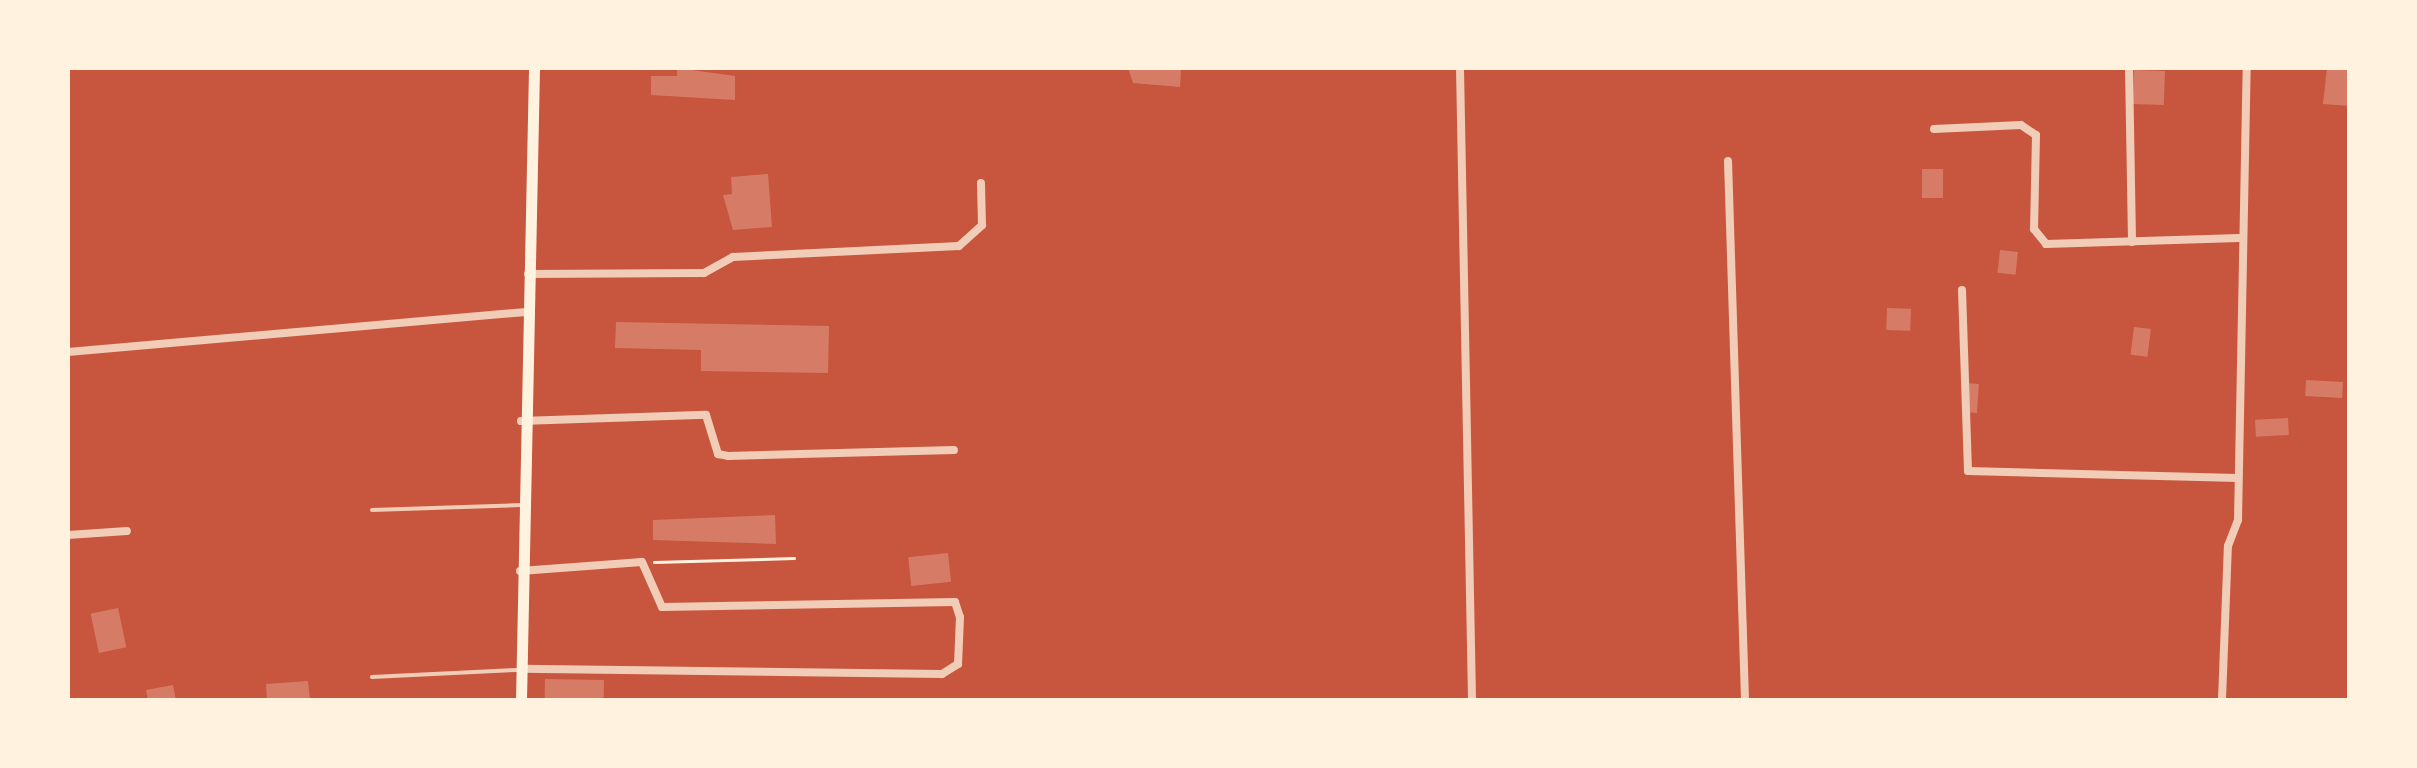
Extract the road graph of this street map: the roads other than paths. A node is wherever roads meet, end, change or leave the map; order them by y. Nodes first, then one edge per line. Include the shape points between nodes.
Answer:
1 (534, 68) edge
2 (1460, 68) edge
3 (2130, 68) edge
4 (2247, 68) edge
5 (1934, 129) dead end
6 (1728, 161) dead end
7 (981, 183) dead end
8 (2239, 238) junction
9 (2132, 242) junction
10 (528, 274) junction
11 (1962, 290) dead end
12 (529, 312) junction
13 (68, 352) edge
14 (520, 421) junction
15 (954, 450) dead end
16 (2238, 478) junction
17 (521, 505) junction
18 (372, 510) dead end
19 (127, 532) dead end
20 (68, 535) edge
21 (520, 571) junction
22 (521, 669) junction
23 (372, 677) dead end
24 (521, 700) edge
25 (1472, 700) edge
26 (1745, 700) edge
27 (2222, 700) edge

1 - 10 main road
2 - 25 street
3 - 9 street
4 - 8 street
5 - 9 street via 2021,125 2036,135 2034,229 2046,244
6 - 26 street
7 - 10 street via 982,225 959,246 733,257 704,273
8 - 9 street
8 - 16 street
10 - 12 main road
11 - 16 street via 1968,471
12 - 13 street
12 - 14 main road
14 - 15 street via 706,414 718,454 728,456
14 - 17 main road
16 - 27 street
17 - 18 lane
17 - 21 main road
19 - 20 street
21 - 22 main road
21 - 22 street via 642,562 662,607 955,602 960,616 958,664 942,674
22 - 23 lane
22 - 24 main road

